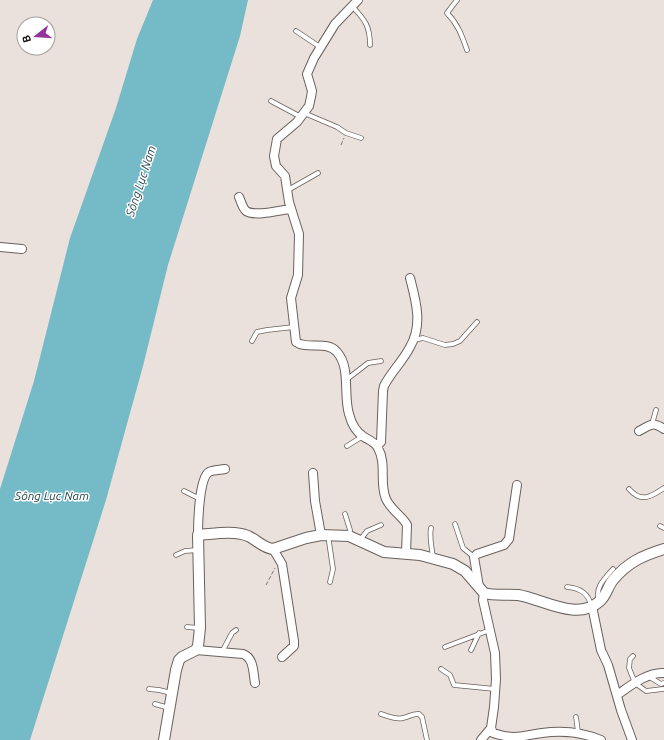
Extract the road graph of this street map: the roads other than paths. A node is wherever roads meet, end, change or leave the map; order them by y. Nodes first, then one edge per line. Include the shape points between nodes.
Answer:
1 (457, 0) edge
2 (355, 3) edge
3 (296, 31) dead end
4 (370, 45) dead end
5 (320, 47) junction
6 (468, 50) dead end
7 (271, 101) dead end
8 (302, 115) junction
9 (361, 138) dead end
10 (318, 172) dead end
11 (287, 190) junction
12 (239, 197) dead end
13 (290, 208) junction
14 (0, 247) edge
15 (22, 249) dead end
16 (410, 278) dead end
17 (477, 322) dead end
18 (294, 327) junction
19 (413, 340) junction
20 (252, 341) dead end
21 (381, 361) dead end
22 (346, 381) junction
23 (656, 410) dead end
24 (652, 424) junction
25 (664, 429) edge
26 (639, 431) dead end
27 (363, 436) junction
28 (347, 446) dead end
29 (378, 446) junction
30 (225, 469) dead end
31 (313, 474) dead end
32 (517, 485) dead end
33 (664, 488) edge
34 (629, 489) dead end
35 (184, 491) dead end
36 (201, 499) junction
37 (345, 514) dead end
38 (456, 524) dead end
39 (381, 525) dead end
40 (431, 528) dead end
41 (198, 534) junction
42 (325, 535) junction
43 (349, 536) junction
44 (360, 540) junction
45 (664, 549) edge
46 (198, 550) junction
47 (273, 550) junction
48 (406, 553) junction
49 (176, 555) dead end
50 (474, 557) junction
51 (433, 558) junction
52 (613, 569) dead end
53 (330, 582) dead end
54 (567, 587) dead end
55 (482, 590) junction
56 (596, 604) junction
57 (187, 627) dead end
58 (200, 628) junction
59 (236, 630) dead end
60 (490, 630) junction
61 (479, 633) junction
62 (445, 647) dead end
63 (196, 650) junction
64 (471, 650) dead end
65 (222, 652) junction
66 (633, 656) dead end
67 (282, 657) dead end
68 (441, 669) dead end
69 (664, 673) edge
70 (648, 676) junction
71 (255, 682) dead end
72 (635, 683) junction
73 (664, 683) edge
74 (149, 689) dead end
75 (495, 689) junction
76 (663, 689) dead end
77 (172, 693) junction
78 (617, 695) junction
79 (155, 704) dead end
80 (170, 708) junction
81 (381, 714) dead end
82 (576, 717) dead end
83 (491, 728) junction
84 (578, 732) junction
85 (482, 739) edge
86 (164, 740) edge
87 (427, 740) edge
88 (601, 740) edge
89 (632, 740) edge

1 - 6 lane via 447,13 456,22
2 - 4 lane via 368,26
2 - 5 street via 335,24
3 - 5 lane
5 - 8 street via 307,74 312,91 309,106
7 - 8 lane
8 - 9 lane
8 - 11 street via 277,139 274,156 276,166 285,176
10 - 11 lane
11 - 13 street
12 - 13 street via 250,213
13 - 18 street via 299,234 298,275 291,298
14 - 15 street
16 - 19 street via 417,308
17 - 19 lane via 460,341 453,344 446,345 423,338
18 - 20 lane via 257,332
18 - 22 street via 298,343 336,350 343,364
19 - 29 street via 411,347 384,386 381,442
21 - 22 lane via 368,363
22 - 27 street via 349,415
23 - 24 lane
24 - 25 street
24 - 26 street
27 - 28 lane
27 - 29 street
29 - 48 street via 386,499 407,526
30 - 36 street via 210,471 207,474
31 - 42 street via 315,501
32 - 50 street via 507,542
33 - 34 lane via 645,498 638,497
35 - 36 lane
36 - 41 street
37 - 43 lane via 350,530
38 - 50 lane via 463,548
39 - 44 lane via 367,531
40 - 51 lane
41 - 46 street
41 - 47 street via 233,532 246,535
42 - 43 street
42 - 47 street via 306,538
42 - 53 lane via 333,569
43 - 44 street
44 - 48 street via 384,552
45 - 56 street via 640,557 629,564 612,581
46 - 49 lane
46 - 58 street
47 - 67 street via 280,561 284,576 294,646
48 - 51 street
50 - 55 street
51 - 55 street via 465,571
52 - 56 lane via 598,589
54 - 56 lane via 574,587 585,593
55 - 56 street via 522,596 569,609 581,609
55 - 60 street
56 - 78 street via 601,650
57 - 58 lane
58 - 63 street
59 - 65 lane
60 - 61 lane
60 - 75 street via 496,662
61 - 62 lane
61 - 64 lane
63 - 65 street
63 - 77 street via 179,660
65 - 71 street via 248,656
66 - 72 lane via 629,668
68 - 75 lane via 450,675 454,685
69 - 70 street
70 - 72 street
70 - 73 lane via 661,684
72 - 76 lane via 646,691
72 - 78 street
74 - 77 lane
75 - 83 street
77 - 80 street
78 - 89 street
79 - 80 lane
80 - 86 street
81 - 87 lane via 399,718 419,714
82 - 84 lane
83 - 84 street via 493,733 510,739 541,733
83 - 85 street
84 - 88 street

